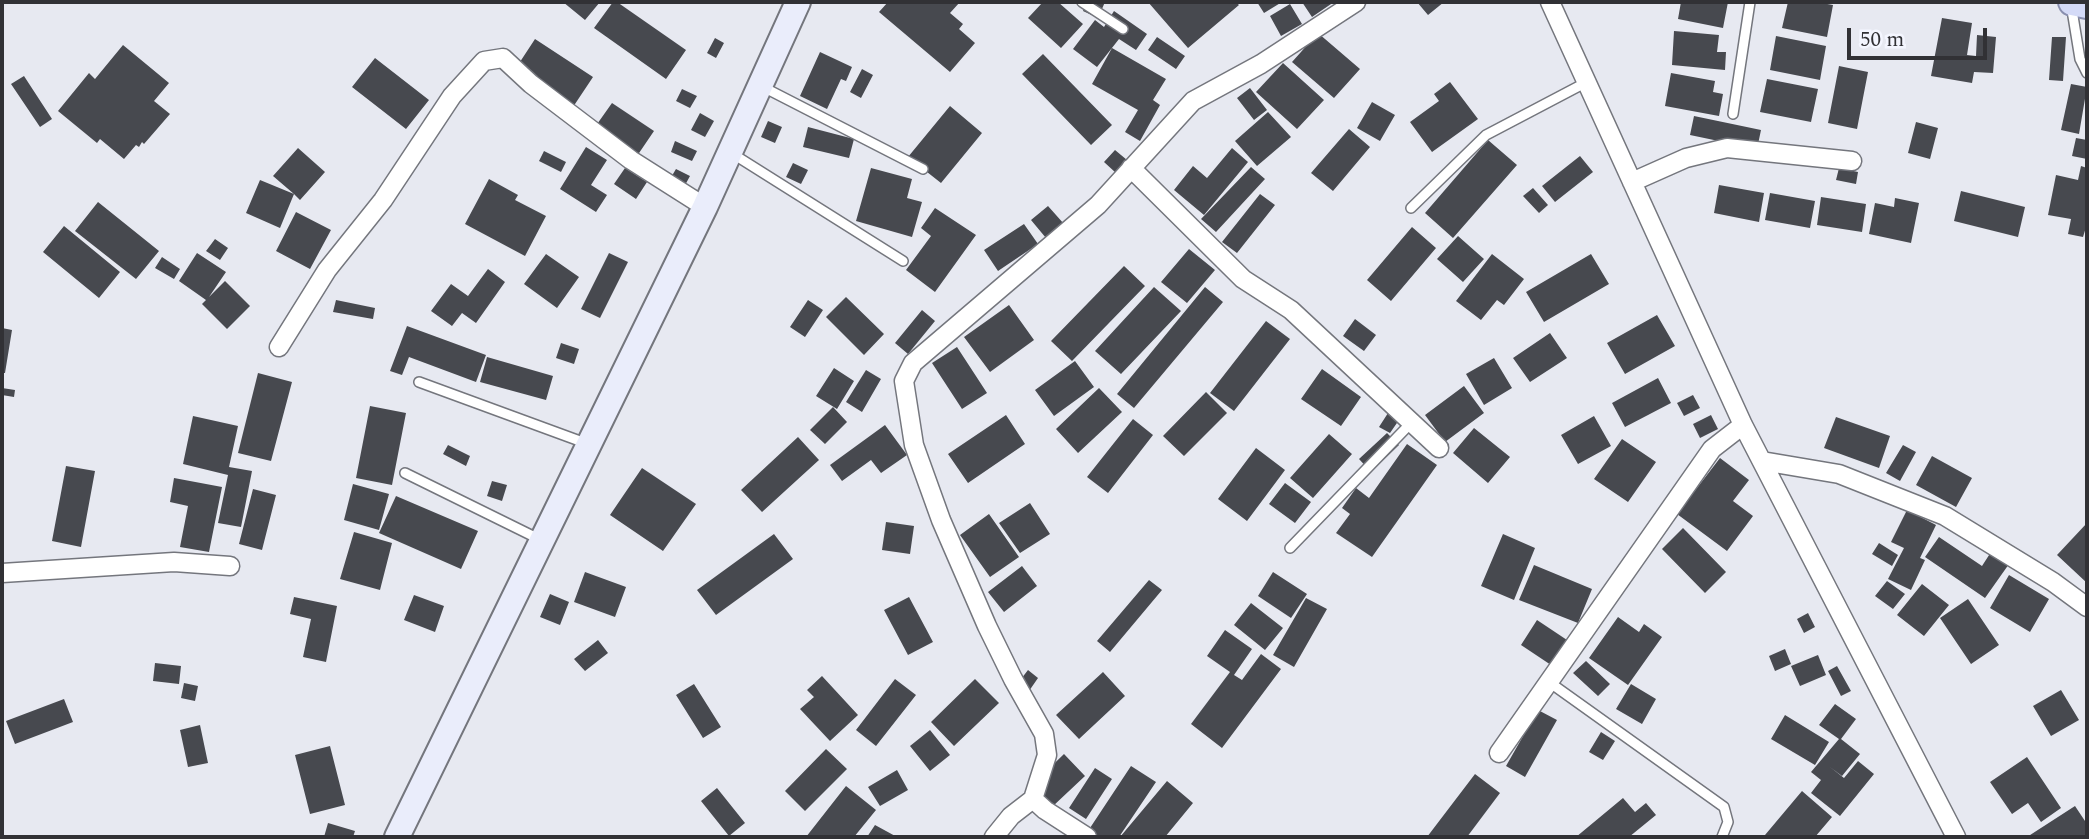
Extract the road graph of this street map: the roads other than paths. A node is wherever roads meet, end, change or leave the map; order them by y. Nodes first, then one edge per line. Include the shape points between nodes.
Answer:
1 (798, 2) edge
2 (1082, 2) edge
3 (1356, 2) edge
4 (1550, 2) edge
5 (1750, 2) edge
6 (2071, 2) edge
7 (2087, 5) edge
8 (1123, 29) dead end
9 (2087, 73) edge
10 (1585, 83) junction
11 (759, 85) junction
12 (1733, 114) dead end
13 (730, 152) junction
14 (1852, 160) dead end
15 (1131, 168) junction
16 (923, 169) dead end
17 (1632, 182) junction
18 (705, 207) junction
19 (1410, 208) dead end
20 (903, 261) dead end
21 (279, 347) dead end
22 (419, 382) dead end
23 (1413, 421) junction
24 (1743, 425) junction
25 (589, 444) junction
26 (1439, 448) dead end
27 (1762, 461) junction
28 (405, 473) dead end
29 (542, 541) junction
30 (1290, 548) dead end
31 (230, 566) dead end
32 (2, 573) edge
33 (2087, 607) edge
34 (1549, 682) junction
35 (1499, 753) dead end
36 (1033, 799) junction
37 (397, 837) edge
38 (994, 837) edge
39 (1087, 837) edge
40 (1722, 837) edge
41 (1956, 837) edge

1 - 11 main road
2 - 8 lane
3 - 15 street via 1261,64 1193,101
4 - 10 street
5 - 12 lane
6 - 7 main road
6 - 9 lane via 2080,59
10 - 17 street
10 - 19 lane via 1486,135
11 - 13 main road
11 - 16 lane
13 - 18 main road
13 - 20 lane
14 - 17 street via 1727,148
15 - 23 street via 1243,279 1292,310
15 - 36 street via 1098,205 913,363 904,381 914,445 941,520 997,647 1044,734 1047,755
17 - 24 street
18 - 21 street via 631,160 503,58 484,61 452,96 383,200 327,271
18 - 25 main road
22 - 25 lane
23 - 26 street
23 - 30 lane
24 - 27 street
24 - 34 street via 1712,449
25 - 29 main road
27 - 33 street via 1839,474 1945,516
27 - 41 street
28 - 29 lane
29 - 37 main road
31 - 32 street via 174,562
34 - 35 street
34 - 40 lane via 1724,807 1728,822
36 - 38 street
36 - 39 street

